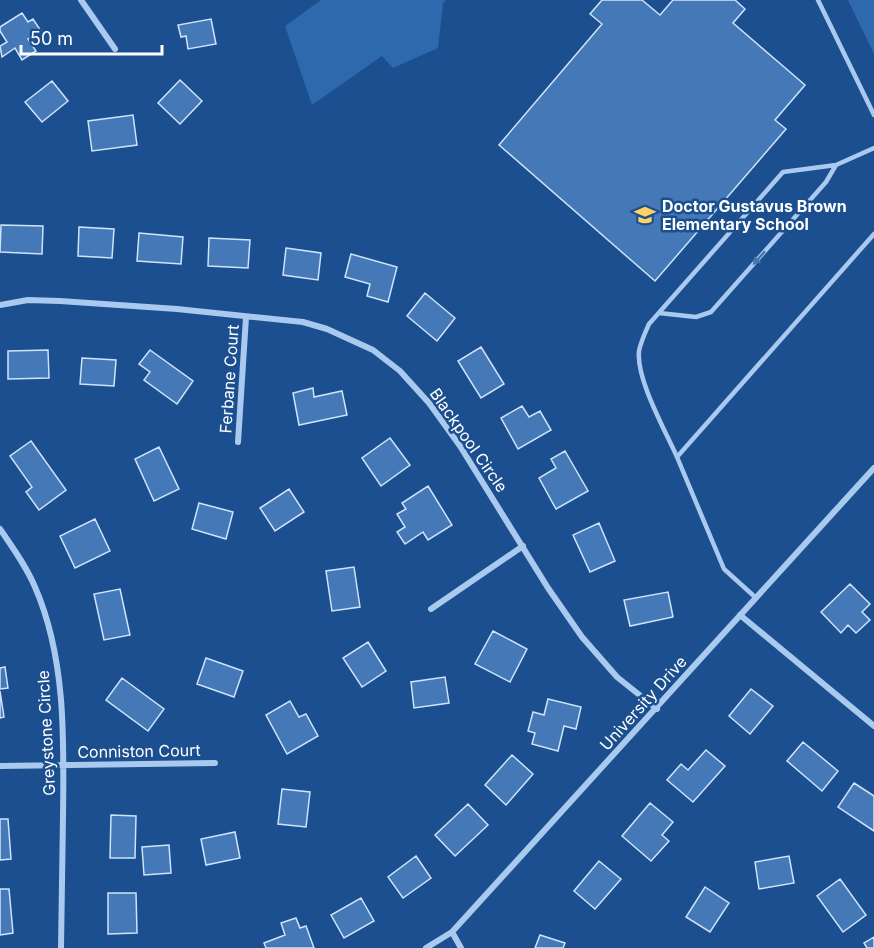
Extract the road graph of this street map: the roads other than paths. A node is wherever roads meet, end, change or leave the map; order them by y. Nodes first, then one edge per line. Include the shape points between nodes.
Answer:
1 (81, 0) edge
2 (818, 0) edge
3 (115, 49) dead end
4 (874, 115) edge
5 (874, 148) edge
6 (836, 165) junction
7 (874, 234) edge
8 (0, 305) edge
9 (659, 313) junction
10 (246, 317) junction
11 (238, 442) dead end
12 (676, 457) junction
13 (874, 468) edge
14 (0, 529) edge
15 (523, 546) junction
16 (755, 597) junction
17 (431, 609) dead end
18 (740, 615) junction
19 (657, 709) junction
20 (874, 726) edge
21 (215, 763) dead end
22 (0, 766) edge
23 (64, 766) junction
24 (452, 932) junction
25 (61, 948) edge
26 (426, 948) edge
27 (461, 948) edge

1 - 3 street
2 - 4 lane
5 - 6 lane
6 - 9 lane via 783,172
6 -> 9 lane via 826,182 711,312 696,316
7 - 12 lane
8 - 10 street, Blackpool Circle via 28,300 60,301
9 - 12 lane via 643,337 640,366
10 - 11 street, Ferbane Court
10 - 15 street, Blackpool Circle via 303,322 327,329 373,350 400,371 460,446
12 - 16 lane via 724,569
13 - 16 street, University Drive
14 - 23 street, Greystone Circle via 26,569 45,613 55,657
15 - 17 street
15 - 19 street, Blackpool Circle via 565,615 594,652 617,677
16 - 18 street, University Drive
18 - 19 street, University Drive
18 - 20 street
19 - 24 street, University Drive
21 - 23 street, Conniston Court
22 - 23 street, Conniston Court
23 - 25 street, Greystone Circle
24 - 26 street, University Drive
24 - 27 street

